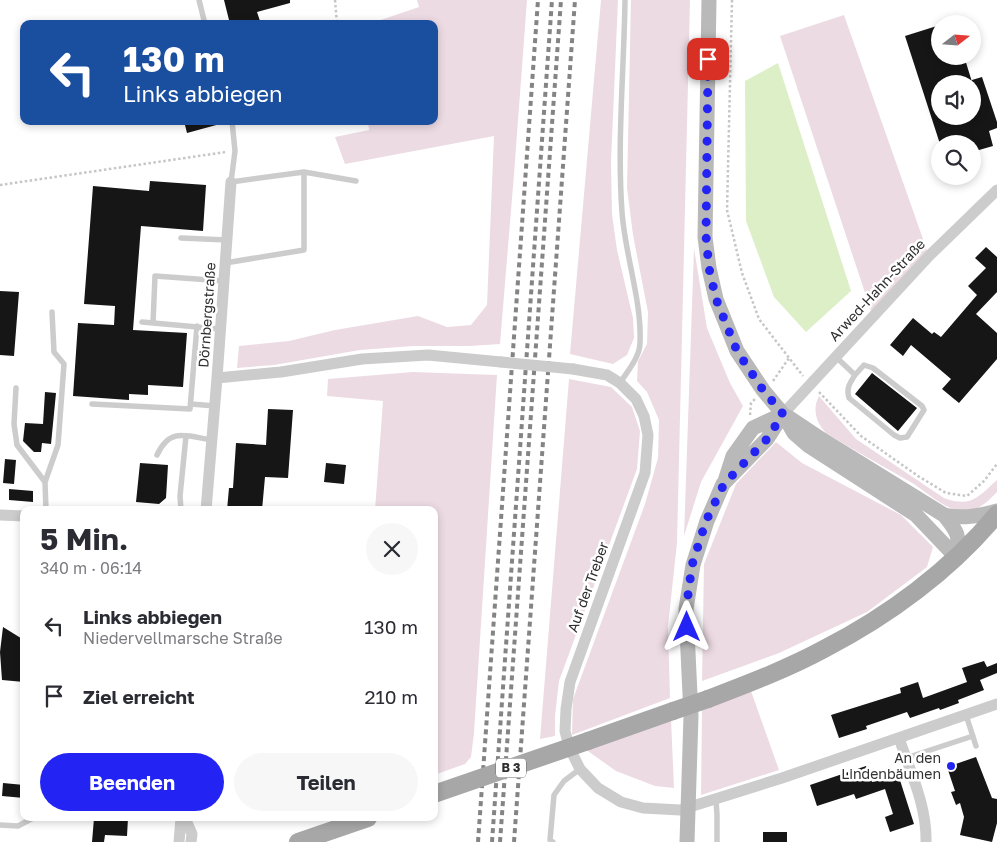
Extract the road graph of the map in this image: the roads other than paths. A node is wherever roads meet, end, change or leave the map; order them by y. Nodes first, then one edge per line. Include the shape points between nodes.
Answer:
1 (198, 0) edge
2 (625, 0) edge
3 (709, 0) edge
4 (204, 20) edge
5 (232, 125) edge
6 (304, 172) junction
7 (356, 181) dead end
8 (231, 182) junction
9 (997, 190) edge
10 (181, 238) dead end
11 (227, 240) junction
12 (225, 263) junction
13 (224, 281) junction
14 (52, 312) dead end
15 (142, 322) dead end
16 (153, 323) junction
17 (197, 326) junction
18 (220, 329) junction
19 (836, 357) junction
20 (854, 375) junction
21 (217, 378) junction
22 (620, 383) junction
23 (16, 388) dead end
24 (92, 404) dead end
25 (191, 404) junction
26 (215, 406) junction
27 (783, 414) junction
28 (186, 436) junction
29 (212, 440) junction
30 (157, 455) dead end
31 (45, 482) junction
32 (46, 506) edge
33 (181, 506) edge
34 (206, 506) edge
35 (997, 512) edge
36 (0, 514) edge
37 (944, 515) junction
38 (20, 516) edge
39 (956, 556) junction
40 (997, 704) edge
41 (966, 715) junction
42 (973, 736) junction
43 (899, 738) junction
44 (976, 746) dead end
45 (905, 759) junction
46 (580, 769) junction
47 (438, 793) edge
48 (716, 800) junction
49 (688, 808) junction
50 (27, 821) edge
51 (182, 821) edge
52 (185, 821) edge
53 (359, 821) edge
54 (0, 825) edge
55 (179, 842) edge
56 (191, 842) edge
57 (298, 842) edge
58 (553, 842) edge
59 (687, 842) edge
60 (717, 842) edge
61 (926, 842) edge

1 - 4 lane
2 - 22 lane via 620,149 622,212 640,322 640,346
3 - 27 main road via 706,236 709,268 716,299 737,351
5 - 8 lane, Dörnbergstraße via 235,151
6 - 7 lane
6 - 8 lane
6 - 12 lane via 304,250
8 - 11 street, Dörnbergstraße
9 - 19 street, Arwed-Hahn-Straße via 929,256
10 - 11 lane
11 - 12 street, Dörnbergstraße
12 - 13 street, Dörnbergstraße
13 - 16 lane via 155,276
13 - 18 street, Dörnbergstraße
14 - 31 lane via 54,352 64,364 58,445
15 - 16 lane
16 - 17 lane
17 - 18 lane
17 - 25 lane
18 - 21 street, Dörnbergstraße
19 - 20 lane
19 - 27 street, Arwed-Hahn-Straße
20 - 20 lane via 847,392 849,398 894,435 907,437 924,410 922,406 873,368 864,365
21 - 22 street, Auf der Treber, bridge via 362,359 428,355 573,369 607,375
21 - 26 street, Dörnbergstraße
22 - 46 street, Auf der Treber via 636,399 644,416 648,453 645,473 570,682 564,731
23 - 31 lane via 14,424 17,445
24 - 25 lane via 190,409
25 - 26 lane
26 - 29 street, Dörnbergstraße
27 - 37 main road
27 - 39 main road via 794,433 809,446 916,515
27 - 49 main road via 767,439 724,484 706,521 692,565 686,610 692,716
28 - 29 lane
28 - 30 lane via 177,435 163,442
28 - 33 lane
29 - 34 street, Dörnbergstraße
31 - 32 lane
35 - 37 main road via 959,518
35 - 39 main road, B 3 via 983,531
36 - 38 street
37 - 39 main road via 956,530 960,542
39 - 47 main road, B 3, bridge via 911,594 874,619 824,649 764,677
40 - 41 street, Auf der Treber
41 - 42 lane
41 - 43 street, Auf der Treber
42 - 44 lane
42 - 45 lane
43 - 45 street
43 - 48 street, Auf der Treber
45 - 61 street via 924,814
46 - 49 street, Auf der Treber via 598,788 621,802 643,808
46 - 58 lane via 564,781 554,795 550,840
48 - 49 street, Auf der Treber
48 - 60 lane
49 - 59 main road
50 - 54 lane via 18,826
51 - 55 street
52 - 56 street via 192,834
53 - 57 main road

